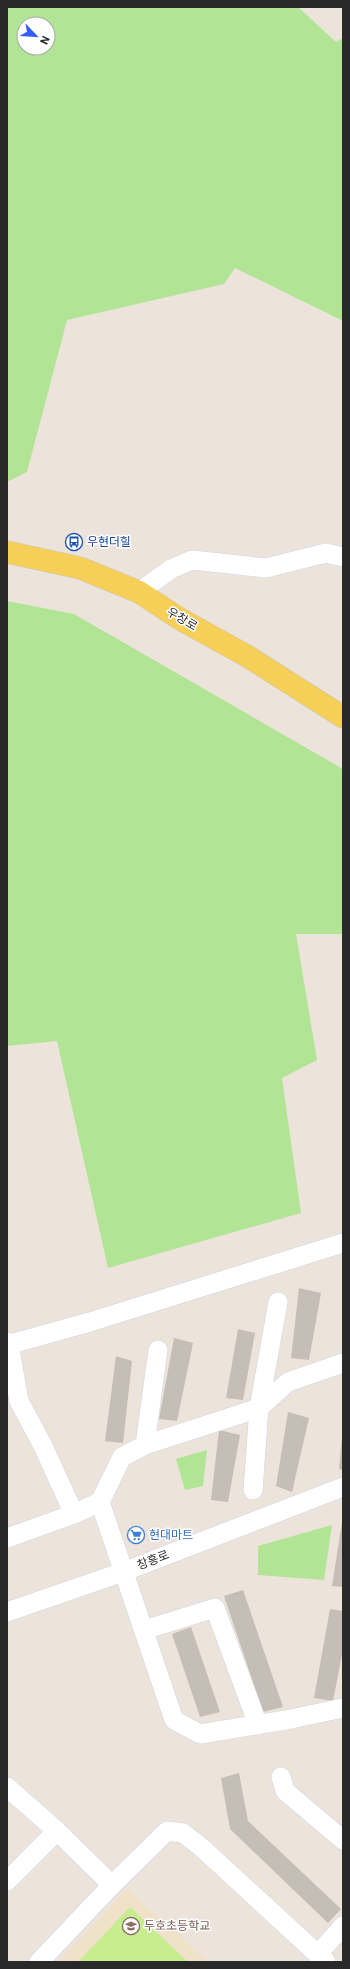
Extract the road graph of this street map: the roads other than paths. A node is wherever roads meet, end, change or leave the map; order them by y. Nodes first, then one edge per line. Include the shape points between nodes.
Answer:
1 (7, 552) edge
2 (343, 557) edge
3 (139, 592) junction
4 (343, 717) edge
5 (343, 1243) edge
6 (278, 1302) dead end
7 (8, 1344) edge
8 (158, 1350) dead end
9 (343, 1363) edge
10 (13, 1402) edge
11 (259, 1408) junction
12 (145, 1445) junction
13 (343, 1487) edge
14 (253, 1490) dead end
15 (100, 1502) junction
16 (74, 1514) junction
17 (7, 1538) edge
18 (123, 1572) junction
19 (7, 1612) edge
20 (144, 1630) junction
21 (343, 1708) edge
22 (258, 1725) junction
23 (281, 1777) dead end
24 (7, 1787) edge
25 (57, 1831) junction
26 (343, 1840) edge
27 (7, 1881) edge
28 (112, 1885) junction
29 (343, 1926) edge
30 (322, 1958) edge
31 (39, 1962) edge

1 - 3 main road, 우창로 via 80,568
2 - 3 street via 326,553 266,568 192,560 171,569
3 - 4 main road, 우창로
5 - 7 street via 90,1322
6 - 11 street
7 - 10 street
8 - 12 street
9 - 11 street via 288,1382
10 - 16 street via 43,1446
11 - 12 street
11 - 14 street
12 - 15 street via 122,1457
13 - 18 street, 창흥로
15 - 16 street
15 - 18 street
16 - 17 street
18 - 19 street, 창흥로
18 - 20 street
20 - 22 street via 174,1720 200,1734
20 - 22 street via 215,1608
21 - 22 street
23 - 26 street via 284,1791
24 - 25 street
25 - 27 street
25 - 28 street
28 - 30 street via 167,1831 184,1833
28 - 31 street
29 - 30 street

